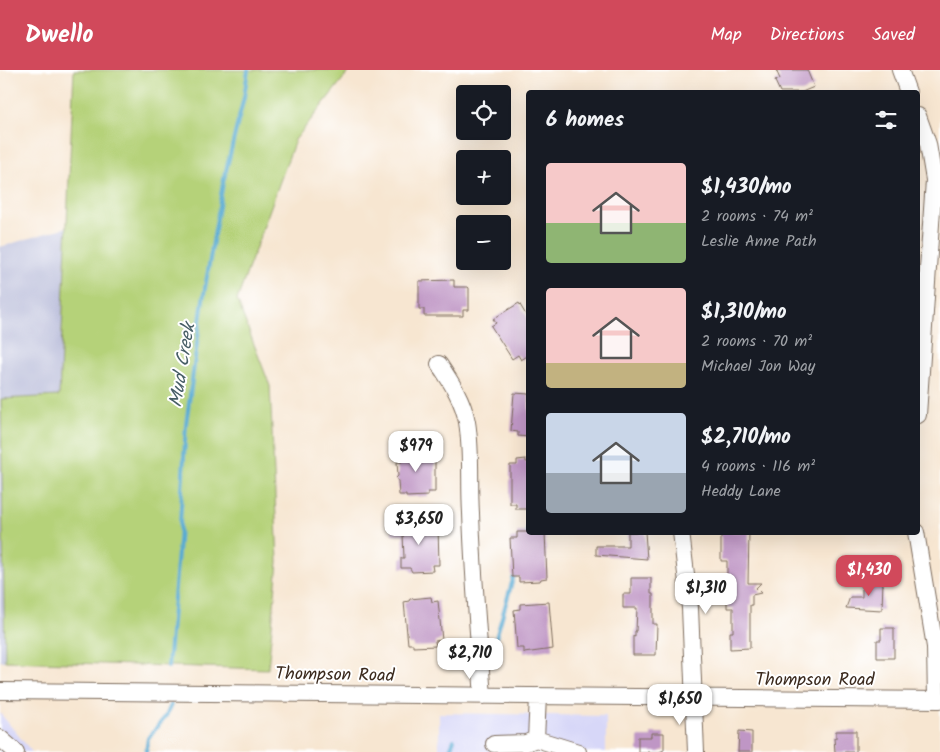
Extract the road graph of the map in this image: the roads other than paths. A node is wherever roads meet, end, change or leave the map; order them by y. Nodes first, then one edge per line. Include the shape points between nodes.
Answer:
1 (900, 70) edge
2 (907, 90) edge
3 (920, 122) edge
4 (439, 364) dead end
5 (920, 386) edge
6 (681, 535) edge
7 (916, 535) edge
8 (0, 691) edge
9 (483, 696) junction
10 (538, 696) junction
11 (694, 698) junction
12 (938, 700) edge
13 (0, 738) edge
14 (536, 739) junction
15 (494, 744) dead end
16 (16, 752) edge
17 (578, 752) edge
18 (696, 752) edge

1 - 2 street
3 - 5 street via 928,144 934,180
4 - 9 street via 454,385 467,421 474,597
6 - 11 street via 690,608
7 - 12 street via 935,647
8 - 9 street, Thompson Road
9 - 10 street, Thompson Road
10 - 11 street, Thompson Road
10 - 14 street
11 - 12 street, Thompson Road
11 - 18 street
13 - 16 street
14 - 15 street via 526,743
14 - 17 street

